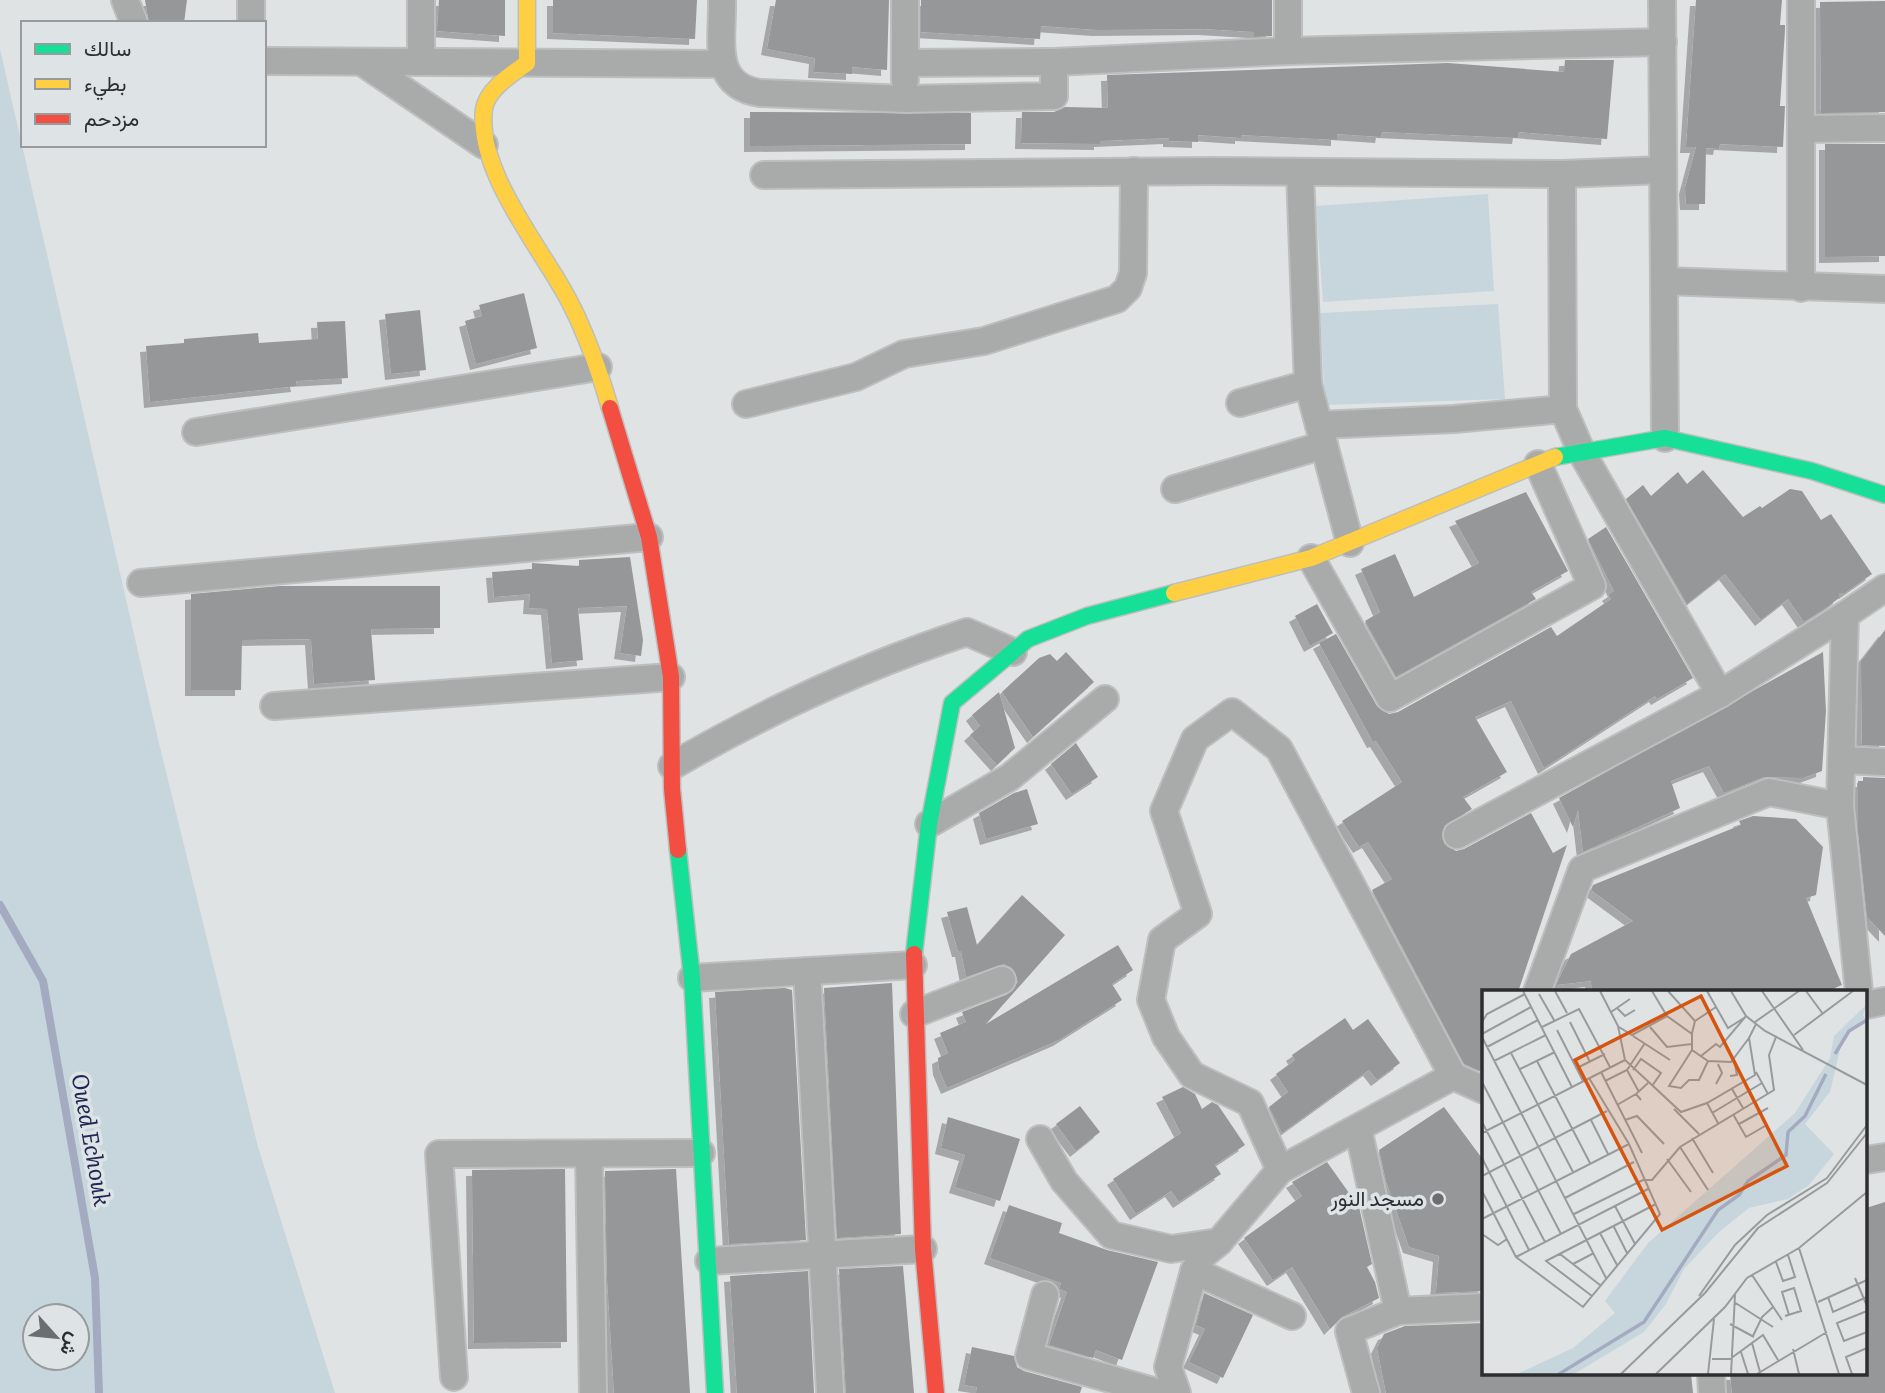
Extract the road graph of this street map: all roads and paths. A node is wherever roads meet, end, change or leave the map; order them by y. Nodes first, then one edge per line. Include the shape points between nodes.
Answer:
1 (125, 0) edge
2 (251, 0) edge
3 (421, 0) edge
4 (527, 0) edge
5 (722, 0) edge
6 (905, 0) edge
7 (1288, 0) edge
8 (1662, 0) edge
9 (1801, 0) edge
10 (133, 21) edge
11 (251, 21) edge
12 (1662, 42) junction
13 (1288, 51) junction
14 (266, 61) edge
15 (362, 62) junction
16 (421, 62) junction
17 (1054, 62) junction
18 (527, 63) junction
19 (905, 63) junction
20 (723, 64) junction
21 (905, 99) junction
22 (1885, 128) edge
23 (1801, 129) junction
24 (484, 145) junction
25 (1663, 170) junction
26 (1134, 171) junction
27 (1300, 172) junction
28 (1562, 174) junction
29 (764, 176) dead end
30 (1664, 281) junction
31 (1801, 288) junction
32 (1885, 289) edge
33 (598, 367) junction
34 (1308, 384) junction
35 (1240, 403) dead end
36 (746, 404) dead end
37 (1563, 409) junction
38 (196, 432) dead end
39 (1322, 435) junction
40 (1665, 438) junction
41 (1582, 453) junction
42 (1538, 464) junction
43 (1175, 489) dead end
44 (1885, 495) edge
45 (649, 537) junction
46 (1350, 543) junction
47 (1311, 558) junction
48 (141, 583) dead end
49 (1885, 588) edge
50 (1845, 615) junction
51 (1013, 652) junction
52 (671, 677) junction
53 (1720, 694) junction
54 (1105, 699) dead end
55 (274, 706) dead end
56 (1842, 760) junction
57 (1885, 762) edge
58 (672, 766) junction
59 (1840, 806) junction
60 (929, 824) junction
61 (1457, 835) dead end
62 (913, 965) junction
63 (807, 971) junction
64 (692, 978) junction
65 (1002, 980) dead end
66 (1538, 990) edge
67 (1859, 990) edge
68 (914, 1014) junction
69 (1453, 1076) junction
70 (1482, 1089) edge
71 (1358, 1128) junction
72 (1040, 1139) dead end
73 (701, 1153) junction
74 (589, 1154) junction
75 (1280, 1170) junction
76 (1219, 1242) junction
77 (923, 1249) junction
78 (824, 1254) junction
79 (709, 1261) junction
80 (1194, 1271) junction
81 (1045, 1295) dead end
82 (1482, 1307) edge
83 (1398, 1311) junction
84 (1292, 1316) dead end
85 (454, 1377) dead end
86 (593, 1393) edge
87 (715, 1393) edge
88 (830, 1393) edge
89 (936, 1393) edge
90 (1160, 1393) edge
91 (1177, 1393) edge
92 (1366, 1393) edge

1 - 10 street
2 - 11 street
3 - 16 street
4 - 18 street
5 - 20 street
6 - 19 street
7 - 13 street
8 - 12 street
9 - 23 street
12 - 13 street
12 - 25 street
13 - 17 street
14 - 15 street
15 - 16 street
15 - 24 street
16 - 18 street
17 - 19 street
17 - 21 street via 1054,96
18 - 20 street
18 - 24 street via 501,82 484,106
19 - 21 street
20 - 21 street via 729,80 741,90
22 - 23 street
23 - 31 street
24 - 33 street via 568,299
25 - 28 street
25 - 30 street
26 - 27 street
26 - 29 street
26 - 36 street via 1133,273 1128,288 1117,299 984,341 904,354 856,377
27 - 28 street
27 - 34 street
28 - 37 street
30 - 31 street
30 - 40 street
31 - 32 street
33 - 38 street
33 - 45 street
34 - 35 street
34 - 39 street
37 - 39 street
37 - 41 street
39 - 43 street
39 - 46 street
40 - 41 street
40 - 44 street via 1812,471
41 - 42 street
41 - 53 street
42 - 46 street
42 - 47 street via 1592,586 1390,698
45 - 48 street
45 - 52 street
46 - 47 street
47 - 51 street via 1087,616 1028,639
49 - 50 street
50 - 53 street
50 - 56 street
51 - 58 street via 967,632 890,657 754,718
51 - 60 street via 953,702
52 - 55 street
52 - 58 street
53 - 61 street
54 - 60 street via 1010,777
56 - 57 street
56 - 59 street
58 - 64 street
59 - 66 street via 1769,792 1582,869
59 - 67 street
60 - 62 street
62 - 63 street
62 - 68 street
63 - 64 street
63 - 78 street
64 - 73 street
65 - 68 street
68 - 77 street
69 - 70 street
69 - 71 street
69 - 75 street via 1279,749 1232,712 1195,739 1164,811 1198,914 1162,940 1151,1000 1166,1037 1192,1075 1250,1103
71 - 75 street
71 - 83 street
72 - 76 street via 1064,1181 1111,1234 1171,1249
73 - 74 street
73 - 79 street
74 - 85 street via 439,1154
74 - 86 street
75 - 76 street
76 - 80 street via 1202,1256
77 - 78 street
77 - 89 street
78 - 79 street
78 - 88 street
79 - 87 street
80 - 84 street
80 - 91 street via 1168,1367
81 - 90 street via 1029,1356
82 - 83 street
83 - 92 street via 1349,1331

